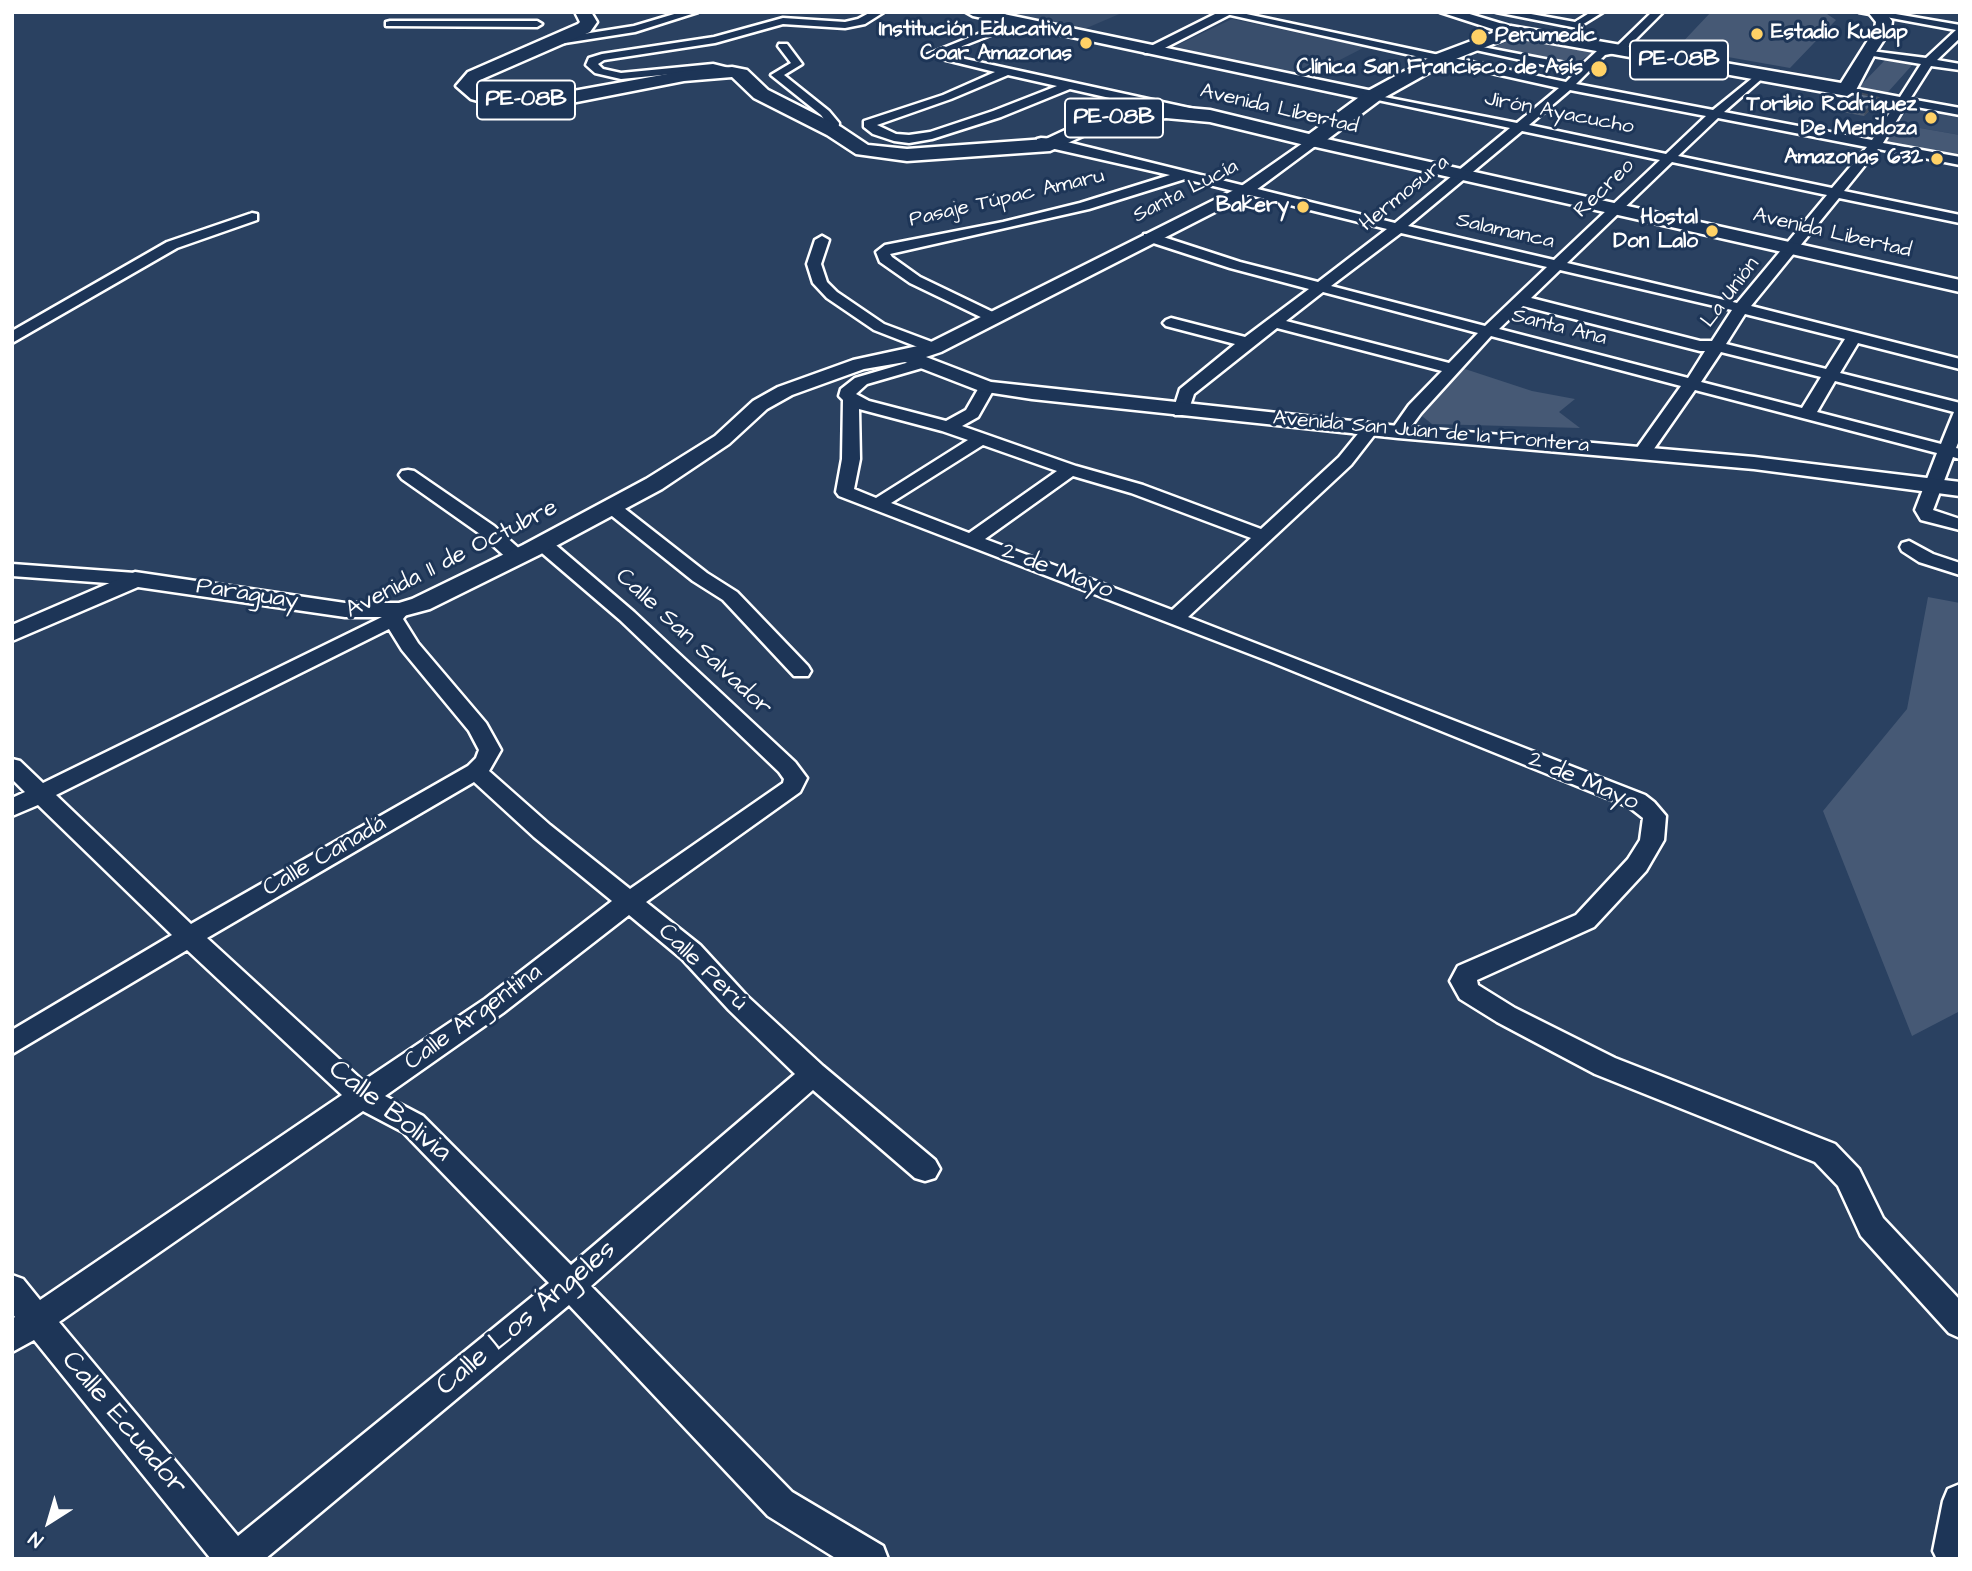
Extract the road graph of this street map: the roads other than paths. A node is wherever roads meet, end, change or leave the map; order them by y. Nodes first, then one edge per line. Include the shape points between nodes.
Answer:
1 (524, 12) edge
2 (693, 12) edge
3 (879, 12) edge
4 (973, 12) edge
5 (1447, 12) edge
6 (1501, 12) edge
7 (1598, 12) edge
8 (1658, 12) edge
9 (1226, 13) edge
10 (1873, 13) edge
11 (586, 18) edge
12 (1534, 18) junction
13 (1015, 22) junction
14 (390, 24) dead end
15 (537, 24) junction
16 (564, 25) dead end
17 (1960, 30) edge
18 (1511, 31) junction
19 (552, 34) junction
20 (783, 46) dead end
21 (1467, 47) junction
22 (1619, 49) junction
23 (1150, 50) junction
24 (1869, 50) junction
25 (1440, 59) junction
26 (1930, 60) junction
27 (1960, 67) edge
28 (1583, 70) junction
29 (1006, 72) junction
30 (741, 74) junction
31 (1761, 74) junction
32 (1067, 86) junction
33 (1568, 86) junction
34 (1847, 90) junction
35 (1373, 96) junction
36 (1902, 100) junction
37 (1171, 108) junction
38 (1960, 112) edge
39 (1194, 113) junction
40 (1714, 115) junction
41 (1516, 128) junction
42 (834, 131) junction
43 (932, 135) junction
44 (1315, 139) junction
45 (1046, 143) junction
46 (1875, 145) junction
47 (949, 153) junction
48 (1669, 158) junction
49 (1960, 161) edge
50 (1464, 173) junction
51 (1186, 175) junction
52 (1246, 190) junction
53 (1836, 194) junction
54 (1616, 207) junction
55 (252, 217) dead end
56 (1960, 219) edge
57 (1398, 228) junction
58 (1149, 237) junction
59 (822, 240) dead end
60 (1793, 246) junction
61 (1557, 265) junction
62 (1960, 281) edge
63 (1960, 286) edge
64 (1320, 288) junction
65 (1520, 300) junction
66 (1741, 308) junction
67 (994, 318) junction
68 (1273, 322) junction
69 (1171, 323) dead end
70 (1487, 332) junction
71 (1854, 337) junction
72 (12, 338) edge
73 (1245, 342) junction
74 (1717, 346) junction
75 (921, 356) junction
76 (1960, 364) edge
77 (1452, 369) junction
78 (1830, 376) junction
79 (1693, 382) junction
80 (987, 387) junction
81 (851, 400) junction
82 (1960, 408) edge
83 (1181, 411) junction
84 (1807, 414) junction
85 (1960, 415) edge
86 (948, 427) junction
87 (1371, 429) junction
88 (1398, 432) junction
89 (983, 438) junction
90 (1643, 452) junction
91 (1952, 452) edge
92 (1070, 470) junction
93 (408, 475) dead end
94 (1934, 484) junction
95 (1960, 489) edge
96 (878, 504) junction
97 (612, 508) junction
98 (1960, 525) edge
99 (1265, 537) junction
100 (973, 540) junction
101 (543, 544) junction
102 (1909, 547) dead end
103 (517, 557) junction
104 (1960, 569) edge
105 (12, 570) edge
106 (135, 579) junction
107 (397, 615) junction
108 (1175, 618) junction
109 (12, 634) edge
110 (801, 671) dead end
111 (12, 766) edge
112 (476, 771) junction
113 (792, 788) joint
114 (41, 793) junction
115 (12, 808) edge
116 (630, 901) junction
117 (190, 938) junction
118 (12, 1043) edge
119 (813, 1074) junction
120 (362, 1097) junction
121 (925, 1169) dead end
122 (571, 1284) junction
123 (12, 1289) edge
124 (1960, 1323) edge
125 (24, 1328) edge
126 (1960, 1501) edge
127 (1950, 1555) edge
128 (235, 1559) edge
129 (870, 1559) edge

1 - 15 street
2 - 19 street via 635,29
3 - 30 street via 845,25 783,22 715,40 602,57 592,65 621,76 713,67
4 - 13 main road, Jirón Ayacucho
5 - 18 main road
6 - 12 street
7 - 12 street via 1577,25
8 - 22 street, Hermosura
9 - 23 street
9 - 25 street
10 - 17 street
10 - 24 highway via 1884,20
11 - 16 street
11 - 19 highway, PE-08B
12 - 18 street, Santa Lucía via 1522,30
13 - 23 main road, Jirón Ayacucho
13 - 29 street via 931,55
14 - 15 street
15 - 19 street
17 - 26 street, La Unión
18 - 21 highway, Santa Lucía / PE-08B
18 - 22 highway, PE-08B
19 - 30 highway, PE-08B via 474,76 465,86 478,94 559,100 684,76
20 - 42 street via 797,64 777,75 825,113
21 - 25 highway, Santa Lucía / PE-08B
21 - 28 street
22 - 28 street, Hermosura via 1602,52
22 - 31 highway, PE-08B
23 - 35 main road, Jirón Ayacucho
24 - 26 street
24 - 34 highway
25 - 33 street
25 - 35 highway, Santa Lucía / PE-08B
26 - 27 street
26 - 36 street, La Unión
28 - 33 street, Hermosura
29 - 32 street
29 - 43 street via 868,122 885,134 909,139
30 - 42 highway, PE-08B via 761,94
31 - 34 highway, PE-08B
31 - 40 street, Recreo
32 - 37 street
32 - 43 street
33 - 40 street
33 - 41 street, Hermosura
34 - 36 street
35 - 41 street, Jirón Ayacucho
35 - 44 highway, Santa Lucía / PE-08B
36 - 38 street
36 - 46 street, La Unión
37 - 39 street, Avenida Libertad
37 - 44 highway, Avenida Libertad / PE-08B via 1213,113
37 - 45 highway, PE-08B via 1087,120
39 - 44 highway, Avenida Libertad / PE-08B
39 - 45 highway, PE-08B via 1100,121
40 - 46 street
40 - 48 street, Recreo
41 - 48 street, Jirón Ayacucho
41 - 50 street, Hermosura
42 - 47 highway, PE-08B via 875,153
43 - 47 street
44 - 50 main road, Avenida Libertad
44 - 52 street, Santa Lucía
45 - 47 highway, PE-08B
45 - 51 street, Salamanca
46 - 49 street
46 - 53 street, La Unión
48 - 53 street, Jirón Ayacucho
48 - 54 street, Recreo
50 - 54 main road, Avenida Libertad
50 - 57 street, Hermosura
51 - 52 street, Salamanca
51 - 67 street, Pasaje Túpac Amaru via 1084,206 883,252 882,256 915,279
52 - 57 street, Salamanca
52 - 58 street, Santa Lucía
53 - 56 street, Jirón Ayacucho
53 - 60 street, La Unión
54 - 60 main road, Avenida Libertad
54 - 61 street, Recreo
55 - 72 street via 172,246
57 - 61 street, Salamanca
57 - 64 street, Hermosura
58 - 64 street, Santa Ana
58 - 67 street, Santa Lucía
59 - 75 street via 814,264 820,283
60 - 62 main road, Avenida Libertad
60 - 63 main road, Avenida Libertad
60 - 66 street, La Unión
61 - 65 street, Recreo
61 - 66 street, Salamanca
64 - 68 street, Hermosura
64 - 70 street, Santa Ana
65 - 70 street, Recreo
65 - 74 street via 1700,346
66 - 71 street, Salamanca
66 - 74 street, La Unión
67 - 75 street, Santa Lucía
68 - 73 street, Hermosura
68 - 77 street
69 - 73 street
70 - 77 street, Recreo
70 - 79 street, Santa Ana
71 - 76 street, Salamanca
71 - 78 street
73 - 83 street, Hermosura via 1186,392
74 - 78 street
74 - 79 street, La Unión
75 - 80 street, Avenida San Juan de la Frontera
75 - 81 street via 861,381 847,392
75 - 97 street, Avenida 11 de Octubre via 860,364 785,391 760,405 692,461
77 - 88 street, Recreo
78 - 82 street
78 - 84 street
79 - 84 street, Santa Ana
79 - 90 street, La Unión
80 - 83 street, Avenida San Juan de la Frontera
80 - 86 street via 972,413
81 - 86 street
81 - 96 street, 2 de Mayo via 845,492
83 - 87 street, Avenida San Juan de la Frontera
84 - 91 street, Santa Ana
85 - 91 street
86 - 89 street
87 - 88 street, Avenida San Juan de la Frontera
87 - 99 street via 1345,461
88 - 90 street, Avenida San Juan de la Frontera
89 - 92 street
89 - 96 street
90 - 94 street, Avenida San Juan de la Frontera
91 - 94 street
92 - 99 street via 1137,489
92 - 100 street
93 - 103 street via 487,530
94 - 95 street, Avenida San Juan de la Frontera
94 - 98 street via 1923,510 1927,516
96 - 100 street, 2 de Mayo
97 - 101 street, Avenida 11 de Octubre
97 - 110 street via 730,596
99 - 108 street
100 - 108 street, 2 de Mayo
101 - 103 street, Avenida 11 de Octubre
101 - 113 street, Calle San Salvador via 628,616 787,767 796,778
102 - 104 street
103 - 107 street, Avenida 11 de Octubre
105 - 106 street
106 - 107 street, Paraguay
106 - 109 street
107 - 112 street via 409,646 491,750
107 - 114 street, Avenida 11 de Octubre
108 - 124 street, 2 de Mayo via 1646,808 1654,816 1652,840 1637,865 1585,920 1467,973 1463,981 1469,992 1605,1066 1825,1153 1849,1178 1872,1227
111 - 114 street, Calle Bolivia
112 - 116 street, Calle Perú
112 - 117 street, Calle Canadá
113 - 116 street, Calle Argentina
114 - 115 street, Avenida 11 de Octubre
114 - 117 street, Calle Bolivia
116 - 119 street, Calle Perú via 691,952
116 - 120 street, Calle Argentina via 494,1006
117 - 118 street, Calle Canadá
117 - 120 street, Calle Bolivia
119 - 121 street, Calle Perú
119 - 122 street, Calle Los Ángeles
120 - 122 street, Calle Bolivia via 413,1124
120 - 125 street, Calle Argentina
122 - 128 street, Calle Los Ángeles
122 - 129 street, Calle Bolivia via 780,1504
123 - 125 street, Calle Ecuador
125 - 128 street, Calle Ecuador
126 - 127 street

